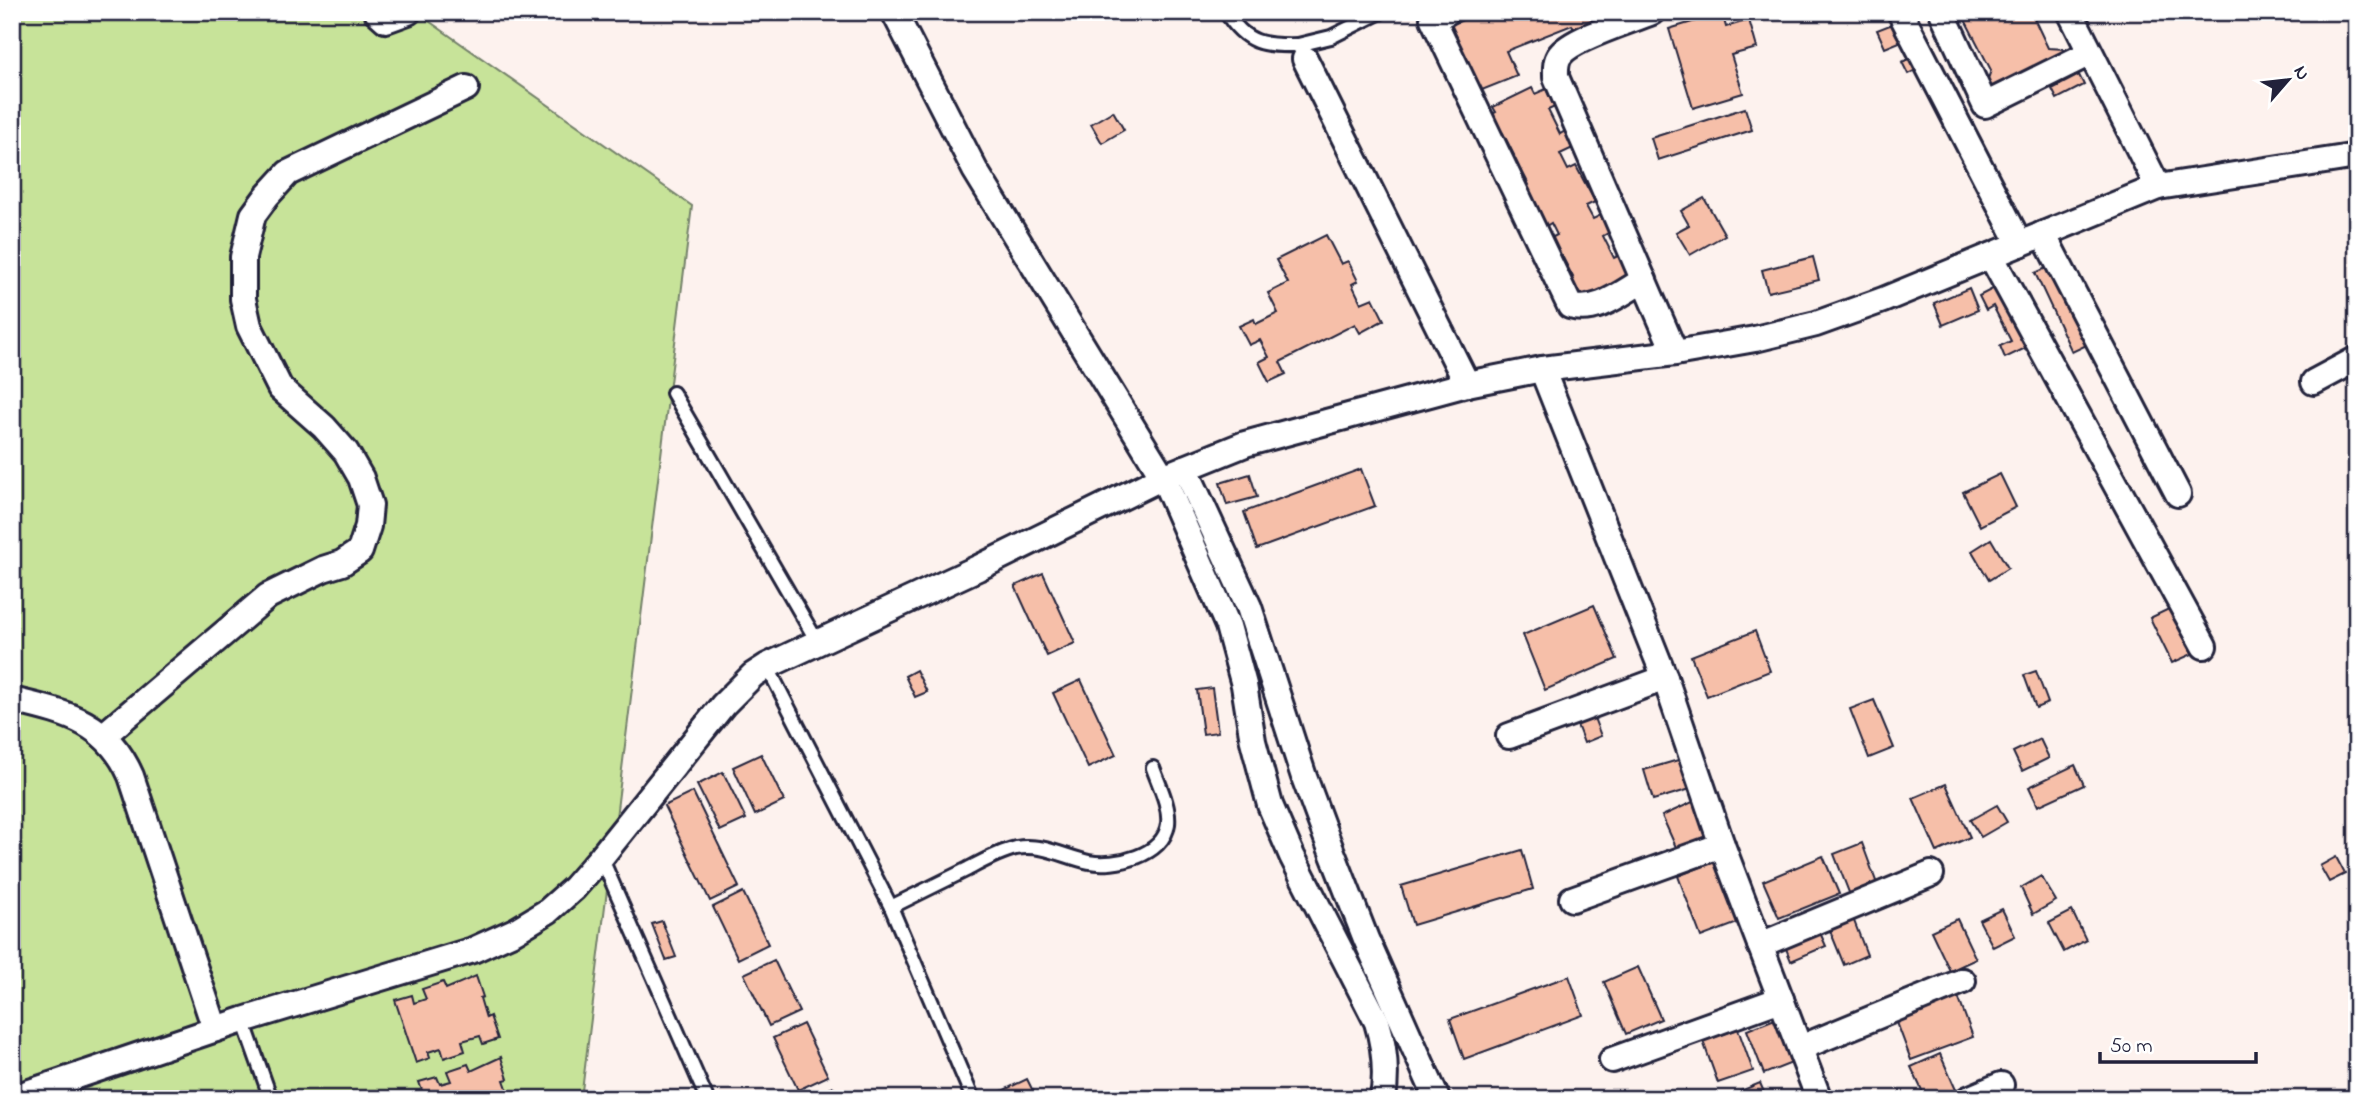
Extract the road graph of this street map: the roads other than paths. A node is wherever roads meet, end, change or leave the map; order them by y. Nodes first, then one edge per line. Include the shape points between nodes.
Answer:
1 (377, 12) edge
2 (408, 12) edge
3 (894, 12) edge
4 (1226, 12) edge
5 (1381, 12) edge
6 (1447, 12) edge
7 (1652, 12) edge
8 (1900, 12) edge
9 (1942, 12) edge
10 (2070, 12) edge
11 (1302, 52) junction
12 (2090, 53) junction
13 (466, 88) dead end
14 (2357, 156) edge
15 (2158, 187) junction
16 (2043, 234) junction
17 (2020, 244) junction
18 (1991, 256) junction
19 (1644, 280) junction
20 (1675, 353) junction
21 (2357, 359) edge
22 (1542, 369) junction
23 (2314, 382) dead end
24 (1468, 384) junction
25 (673, 393) dead end
26 (1174, 473) junction
27 (2178, 494) dead end
28 (818, 643) junction
29 (2204, 646) dead end
30 (767, 666) junction
31 (1665, 678) junction
32 (12, 700) edge
33 (103, 736) junction
34 (1509, 736) dead end
35 (1153, 768) dead end
36 (1722, 845) junction
37 (601, 857) junction
38 (1931, 874) dead end
39 (1573, 899) dead end
40 (891, 907) junction
41 (1760, 945) junction
42 (1963, 981) dead end
43 (1781, 999) junction
44 (243, 1020) junction
45 (215, 1030) junction
46 (1800, 1048) junction
47 (1612, 1060) dead end
48 (2001, 1085) dead end
49 (12, 1098) edge
50 (271, 1099) edge
51 (707, 1099) edge
52 (973, 1099) edge
53 (1383, 1099) edge
54 (1437, 1099) edge
55 (1819, 1099) edge
56 (1968, 1099) edge

1 - 2 street via 386,20
3 - 26 street via 975,170
4 - 11 lane via 1248,39
5 - 11 lane
6 - 19 street via 1433,19 1570,306 1594,308
7 - 19 street via 1573,43 1556,63 1556,77
8 - 17 street
9 - 12 street via 1985,105
10 - 12 street
11 - 24 street
12 - 15 street
13 - 33 street via 288,173 253,215 243,257 243,299 259,349 280,388 324,427 361,478 370,505 360,551 268,596
14 - 15 street
15 - 16 street
16 - 17 street
16 - 27 street
17 - 18 street
18 - 20 street via 1816,324
18 - 29 street
19 - 20 street
20 - 22 street
21 - 23 street
22 - 24 street
22 - 31 street
24 - 26 street via 1245,444
25 - 28 lane
26 - 28 street
26 - 53 street via 1227,626 1270,806 1377,1022 1384,1044
26 - 54 street via 1249,607 1329,847
28 - 30 street
30 - 37 street via 723,705
30 - 40 lane
31 - 34 street
31 - 36 street
32 - 33 street via 73,716
33 - 45 street via 123,758 131,776
35 - 40 lane via 1168,823 1165,836 1146,852 1107,863 1044,848 1014,849
36 - 39 street
36 - 41 street
37 - 44 street via 548,911 515,931 473,950
37 - 51 lane
38 - 41 street
40 - 52 lane
41 - 43 street
42 - 46 street
43 - 46 street
43 - 47 street
44 - 45 street
44 - 50 lane
45 - 49 street
46 - 55 street
48 - 56 street

